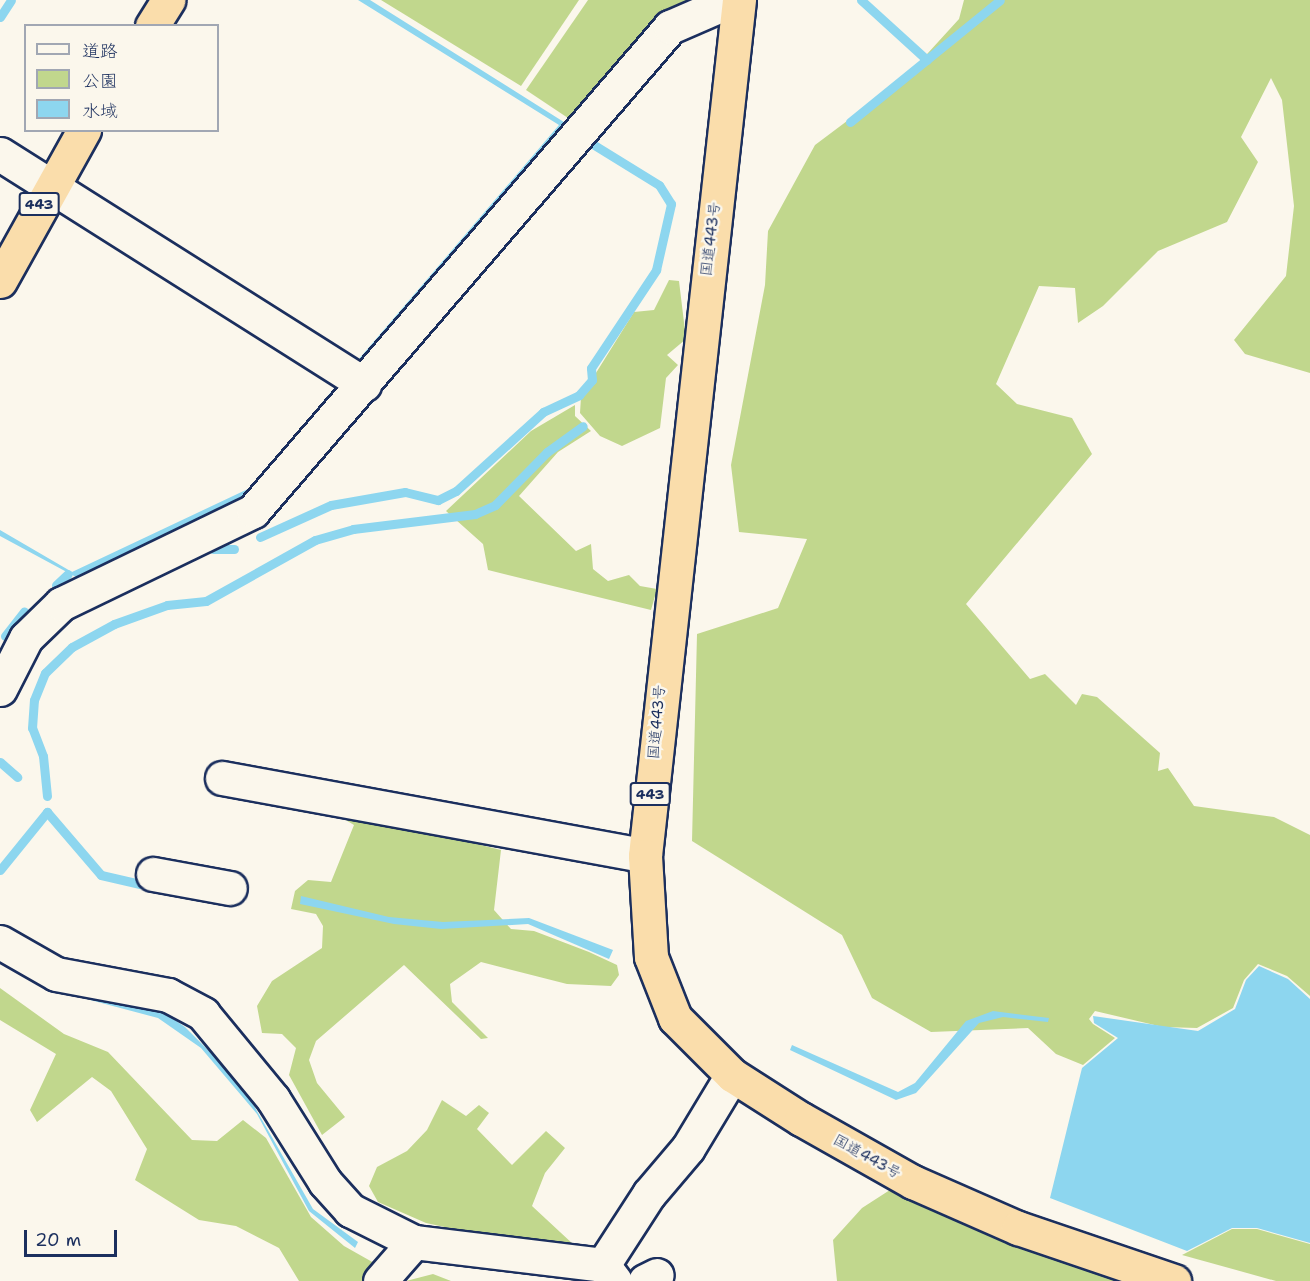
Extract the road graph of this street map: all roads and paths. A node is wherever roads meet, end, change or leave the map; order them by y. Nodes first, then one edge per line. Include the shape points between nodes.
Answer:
1 (168, 0) edge
2 (732, 0) edge
3 (739, 0) edge
4 (153, 24) edge
5 (83, 132) edge
6 (0, 154) edge
7 (51, 182) junction
8 (0, 281) edge
9 (364, 384) junction
10 (0, 689) edge
11 (222, 778) dead end
12 (645, 856) junction
13 (153, 874) dead end
14 (231, 888) dead end
15 (0, 942) edge
16 (732, 1075) junction
17 (414, 1242) junction
18 (609, 1273) edge
19 (380, 1281) edge
20 (1174, 1281) edge

1 - 4 highway
2 - 9 street via 670,27
3 - 12 highway, 国道443号 / 443
5 - 7 highway, 443
6 - 7 street
7 - 8 highway, 443
7 - 9 street
9 - 10 street via 253,511 61,604 26,638
11 - 12 street
12 - 16 highway, 国道443号 / 443 via 651,957 675,1018
13 - 14 street
15 - 17 street via 56,974 168,995 203,1014 273,1099 325,1182 350,1210
16 - 18 street via 688,1148 649,1194
16 - 20 highway, 国道443号 / 443 via 913,1182 1018,1228
17 - 18 street
17 - 19 street

